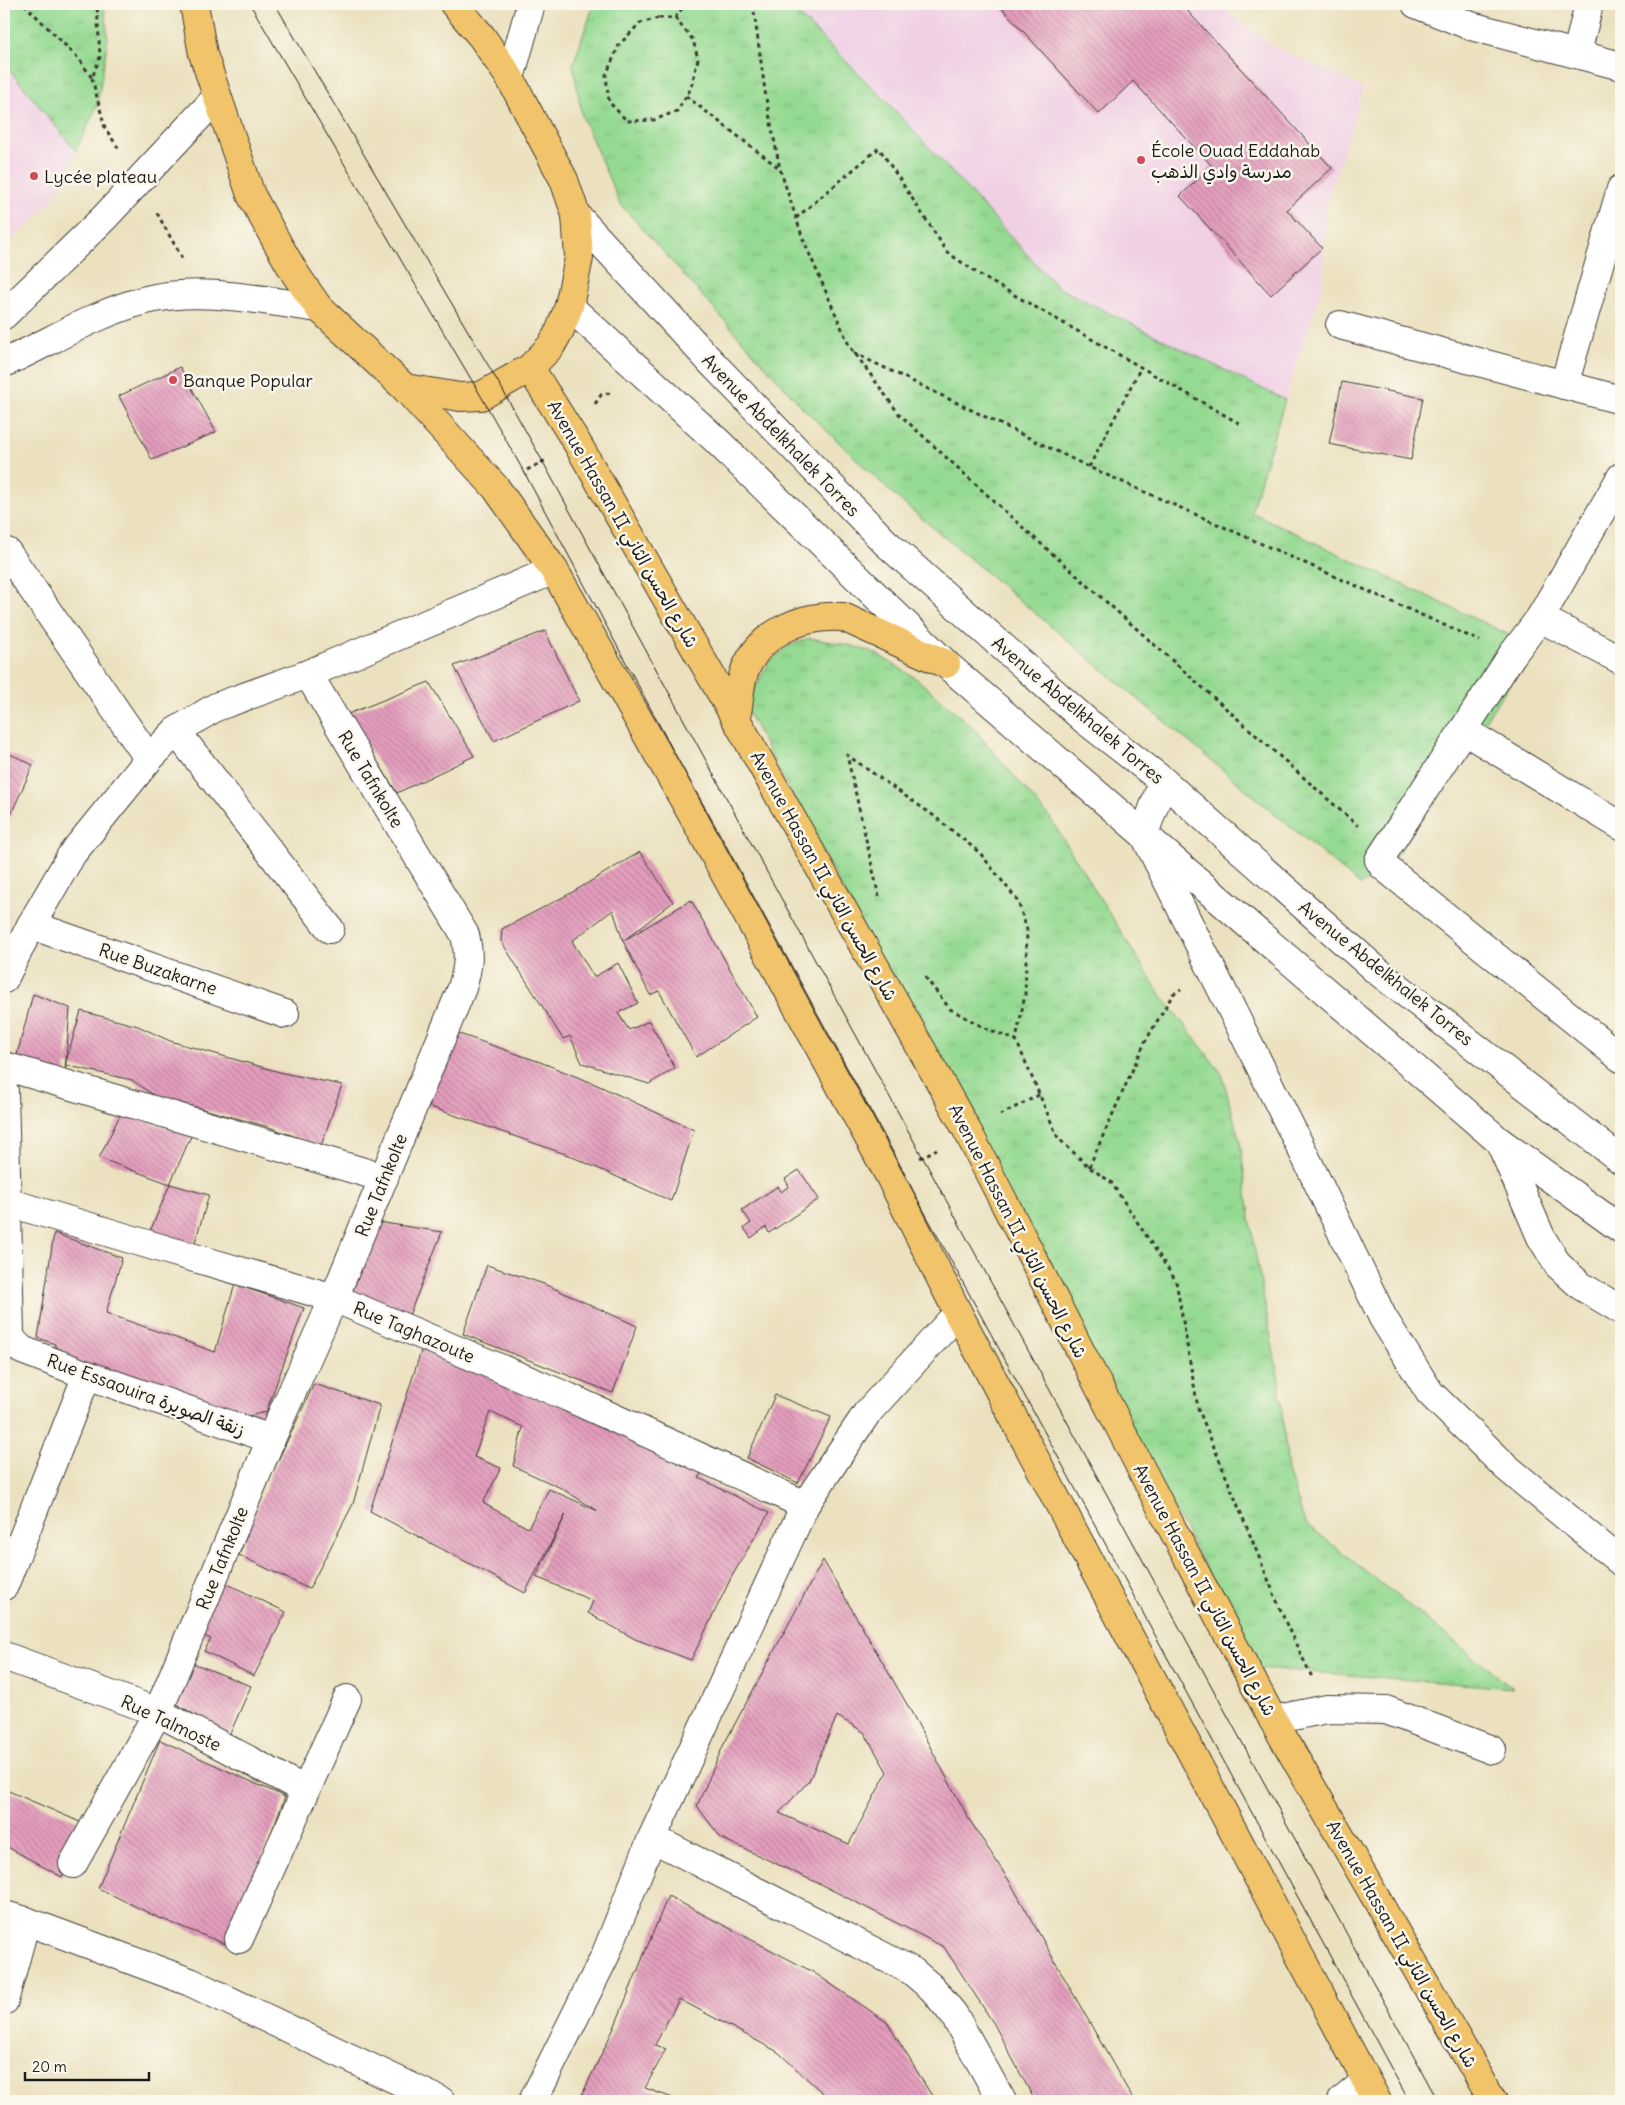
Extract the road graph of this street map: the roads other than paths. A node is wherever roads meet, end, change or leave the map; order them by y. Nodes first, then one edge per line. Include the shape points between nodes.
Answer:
1 (194, 4) edge
2 (454, 4) edge
3 (531, 4) edge
4 (1416, 4) edge
5 (1589, 4) edge
6 (1577, 53) junction
7 (1621, 66) edge
8 (510, 78) junction
9 (217, 97) junction
10 (1621, 189) edge
11 (576, 215) junction
12 (569, 306) junction
13 (319, 308) junction
14 (4, 315) edge
15 (1340, 325) dead end
16 (4, 363) edge
17 (530, 368) junction
18 (1564, 385) junction
19 (405, 388) junction
20 (1621, 400) edge
21 (1621, 477) edge
22 (7, 552) dead end
23 (554, 570) junction
24 (1540, 618) junction
25 (1621, 660) edge
26 (946, 664) junction
27 (308, 674) junction
28 (736, 719) junction
29 (1463, 730) junction
30 (176, 731) junction
31 (149, 758) junction
32 (1163, 781) junction
33 (1621, 826) edge
34 (1144, 834) junction
35 (31, 925) junction
36 (330, 930) dead end
37 (4, 980) edge
38 (285, 1014) dead end
39 (1621, 1058) edge
40 (4, 1066) edge
41 (4, 1091) edge
42 (1499, 1141) junction
43 (1621, 1160) edge
44 (384, 1178) junction
45 (7, 1202) junction
46 (1621, 1229) edge
47 (334, 1298) junction
48 (1621, 1310) edge
49 (958, 1313) junction
50 (87, 1375) junction
51 (271, 1439) junction
52 (805, 1506) junction
53 (1621, 1562) edge
54 (4, 1586) edge
55 (4, 1656) edge
56 (347, 1699) dead end
57 (158, 1712) junction
58 (1273, 1720) junction
59 (1492, 1750) dead end
60 (305, 1790) junction
61 (652, 1838) junction
62 (73, 1864) dead end
63 (15, 1918) edge
64 (239, 1939) dead end
65 (4, 2001) edge
66 (1371, 2091) edge
67 (441, 2101) edge
68 (532, 2101) edge
69 (1002, 2101) edge
70 (1342, 2101) edge
71 (1493, 2101) edge

1 - 9 highway via 203,54
2 - 8 highway
3 - 8 street
4 - 6 street via 1471,26
5 - 6 street
6 - 7 street
8 - 11 highway via 564,180
9 - 13 highway via 251,195 296,276
9 - 14 street via 110,212
10 - 18 street
11 - 12 highway via 579,258
11 - 32 street, Avenue Abdelkhalek Torres via 712,363 885,542 1086,721
12 - 17 highway via 551,346
12 - 26 street via 716,440
13 - 16 street via 238,297 172,295 145,300 95,318
13 - 19 highway
15 - 18 street
17 - 19 highway via 481,396 460,397
17 - 28 highway, Avenue Hassan II شارع الحسن الثاني via 577,443
18 - 20 street
19 - 23 highway via 496,488
21 - 24 street
22 - 31 street
23 - 27 street
23 - 49 highway via 702,832 889,1175
24 - 25 street
24 - 29 street
26 - 28 highway via 843,617 810,619 782,629 759,647 743,677
26 - 34 street
27 - 30 street via 216,707
27 - 44 street, Rue Tafnkolte via 465,936 469,952 462,988
28 - 58 highway, Avenue Hassan II شارع الحسن الثاني via 968,1132
29 - 33 street
29 - 39 street via 1379,860 1382,866
30 - 31 street
30 - 36 street
31 - 35 street via 72,854
32 - 34 street
32 - 43 street, Avenue Abdelkhalek Torres via 1376,970
34 - 42 street
34 - 53 street via 1382,1318 1430,1393 1506,1467
35 - 37 street
35 - 38 street, Rue Buzakarne
40 - 44 street
41 - 45 street
42 - 46 street
42 - 48 street via 1541,1237 1558,1265 1581,1286
44 - 47 street, Rue Tafnkolte
45 - 47 street, Rue Taghazoute
45 - 50 street, Rue Essaouira زنقة الصويرة via 12,1340 22,1350
47 - 51 street, Rue Tafnkolte
47 - 52 street, Rue Taghazoute via 568,1397
49 - 52 street via 867,1414
49 - 66 highway
50 - 51 street, Rue Essaouira زنقة الصويرة
50 - 54 street
51 - 57 street, Rue Tafnkolte
52 - 61 street
55 - 57 street, Rue Talmoste
56 - 60 street
57 - 60 street, Rue Talmoste
57 - 62 street, Rue Tafnkolte
58 - 59 street via 1327,1709 1386,1710
58 - 71 highway, Avenue Hassan II شارع الحسن الثاني
60 - 64 street
61 - 68 street via 605,1956
61 - 69 street via 912,1971 933,1989 954,2015
63 - 65 street
63 - 67 street via 190,1982
66 - 70 street

